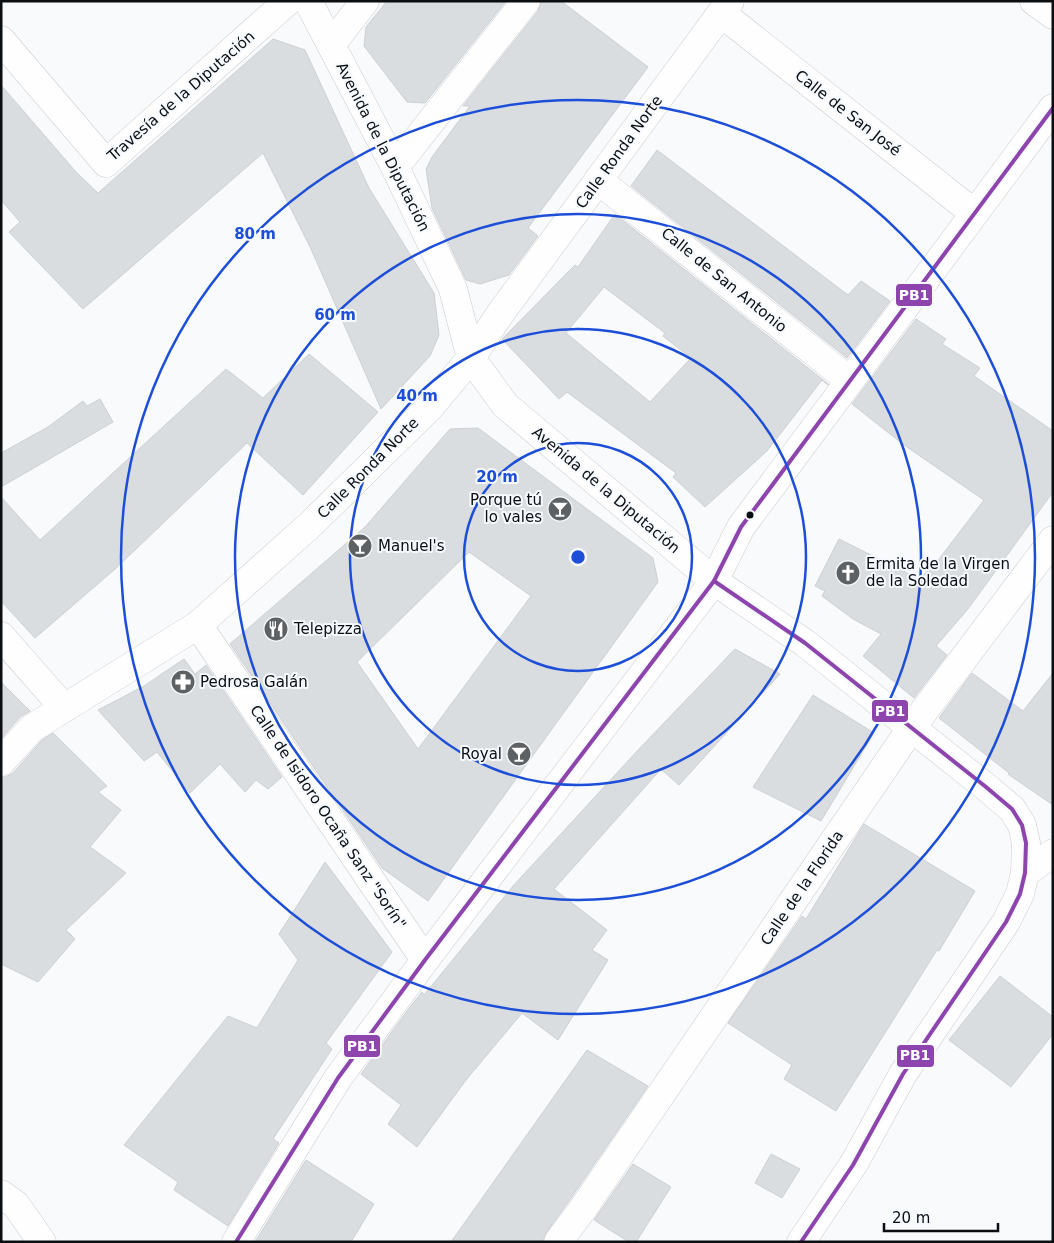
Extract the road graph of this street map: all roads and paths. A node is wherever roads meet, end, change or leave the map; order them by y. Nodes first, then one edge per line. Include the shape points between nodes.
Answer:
1 (288, 1) edge
2 (308, 1) edge
3 (365, 1) edge
4 (526, 1) edge
5 (1034, 1) edge
6 (725, 7) edge
7 (1053, 15) edge
8 (1, 40) edge
9 (331, 45) junction
10 (1053, 108) edge
11 (395, 167) junction
12 (598, 180) junction
13 (974, 213) junction
14 (471, 358) junction
15 (849, 380) junction
16 (1053, 540) edge
17 (714, 581) junction
18 (198, 625) junction
19 (1, 636) edge
20 (64, 708) junction
21 (912, 728) junction
22 (1, 762) edge
23 (1053, 853) edge
24 (1025, 873) junction
25 (425, 960) junction
26 (1, 1194) edge
27 (42, 1242) edge
28 (236, 1242) edge
29 (558, 1242) edge
30 (801, 1242) edge

1 - 8 street, Travesía de la Diputación via 106,164
2 - 9 street, Avenida de la Diputación
3 - 9 street
4 - 11 street
5 - 7 street
6 - 12 street, Calle Ronda Norte
6 - 13 street, Calle de San José
9 - 11 street, Avenida de la Diputación
10 - 13 street
11 - 14 street, Avenida de la Diputación via 453,289
12 - 14 street, Calle Ronda Norte
12 - 15 street, Calle de San Antonio
13 - 15 street
14 - 17 street, Avenida de la Diputación via 505,405
14 - 18 street, Calle Ronda Norte via 430,407 318,517
15 - 17 street via 741,527
16 - 21 street, Calle de la Florida
17 - 21 street, Avenida de la Diputación via 805,643
17 - 25 street
18 - 20 street, Calle Ronda Norte
18 - 25 street, Calle de Isidoro Ocaña Sanz "Sorín"
19 - 20 street
20 - 22 street, Calle Ronda Norte via 32,728
21 - 24 street, Avenida de la Diputación via 1012,809 1022,825 1026,843
21 - 29 street, Calle de la Florida
23 - 24 street
24 - 30 street, Avenida de la Diputación via 1020,894 1006,922 903,1074 853,1165
25 - 28 street via 338,1078
26 - 27 street via 16,1205

